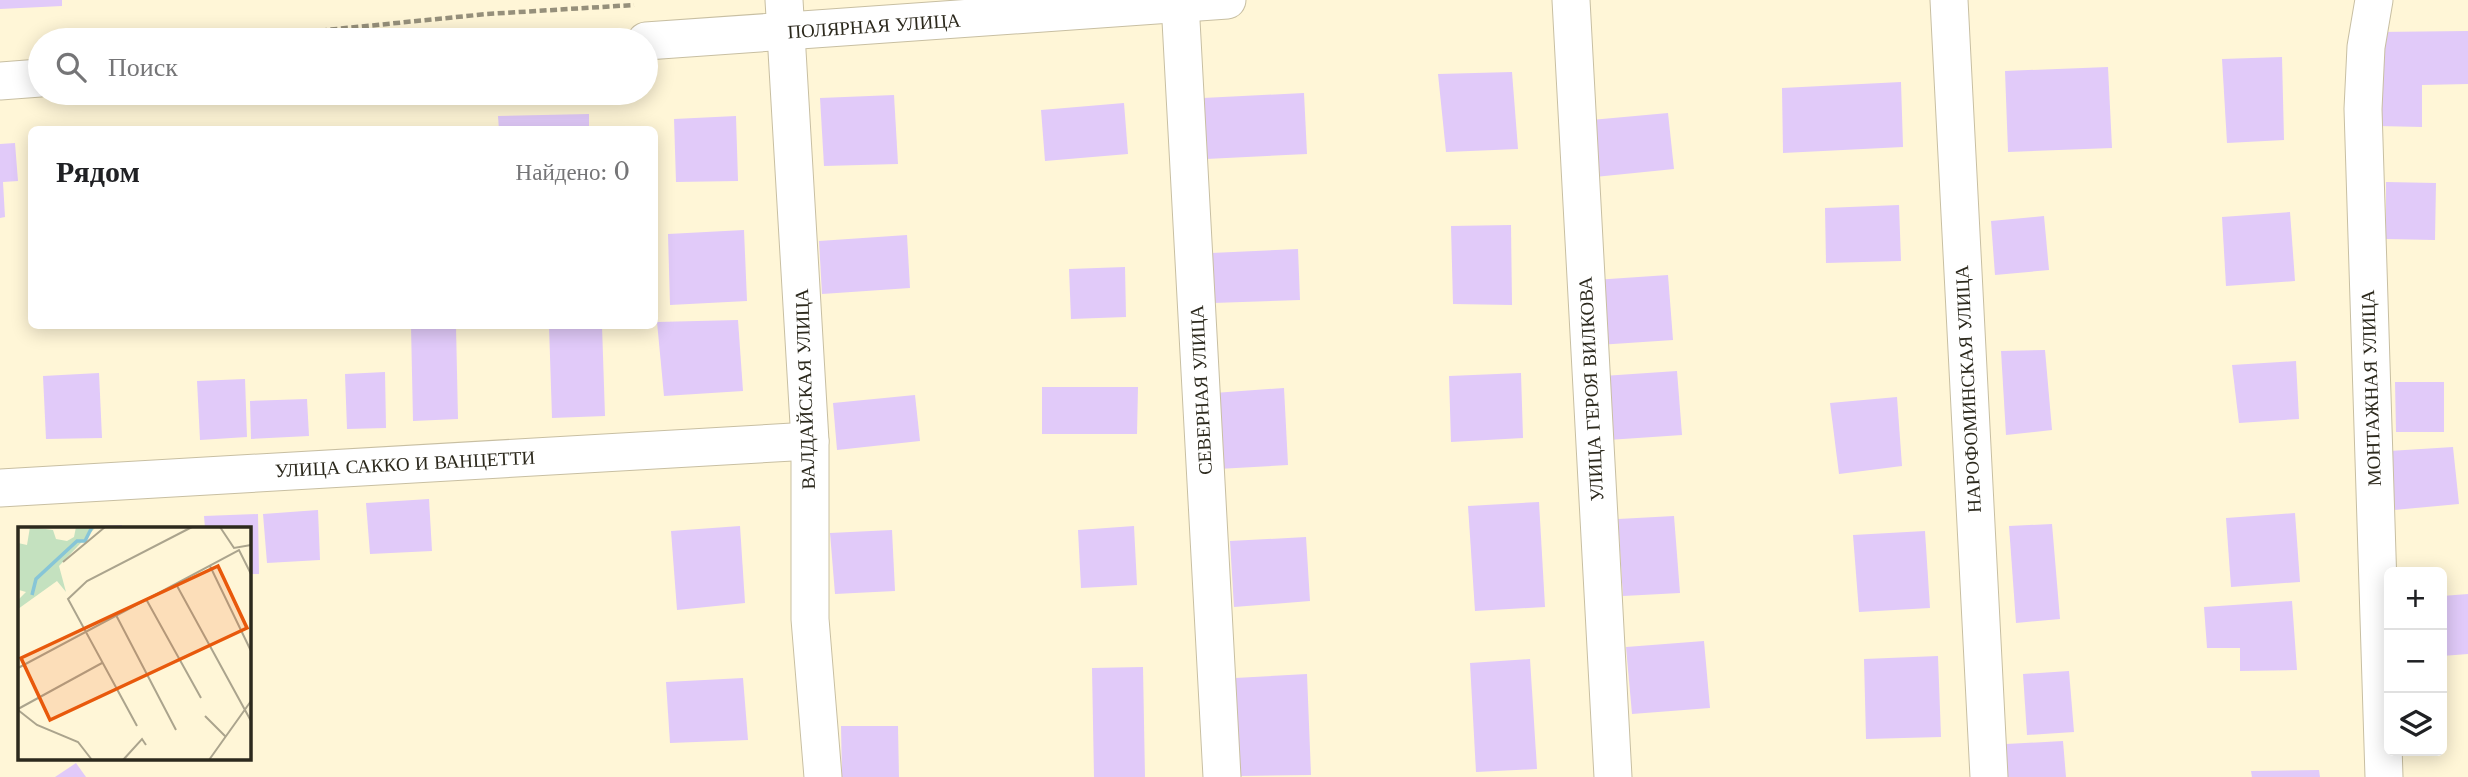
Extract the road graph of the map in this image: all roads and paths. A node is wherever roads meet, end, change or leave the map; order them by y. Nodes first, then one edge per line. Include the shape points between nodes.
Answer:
1 (1227, 0) edge
2 (1572, 0) edge
3 (1949, 0) edge
4 (2374, 0) edge
5 (1180, 2) junction
6 (637, 5) dead end
7 (785, 16) edge
8 (346, 28) edge
9 (658, 39) edge
10 (28, 79) edge
11 (0, 81) edge
12 (810, 441) junction
13 (0, 488) edge
14 (823, 777) edge
15 (1222, 777) edge
16 (1613, 777) edge
17 (1989, 777) edge
18 (2384, 777) edge

1 - 5 street, ПОЛЯРНАЯ УЛИЦА
2 - 16 street, УЛИЦА ГЕРОЯ ВИЛКОВА
3 - 17 street, НАРОФОМИНСКАЯ УЛИЦА
4 - 18 street, МОНТАЖНАЯ УЛИЦА via 2363,109
5 - 7 street, ПОЛЯРНАЯ УЛИЦА
5 - 15 street, СЕВЕРНАЯ УЛИЦА
6 - 8 path
7 - 9 street, ПОЛЯРНАЯ УЛИЦА
7 - 12 street, ВАЛДАЙСКАЯ УЛИЦА
10 - 11 street
12 - 13 street, УЛИЦА САККО И ВАНЦЕТТИ
12 - 14 street, ВАЛДАЙСКАЯ УЛИЦА via 810,619

